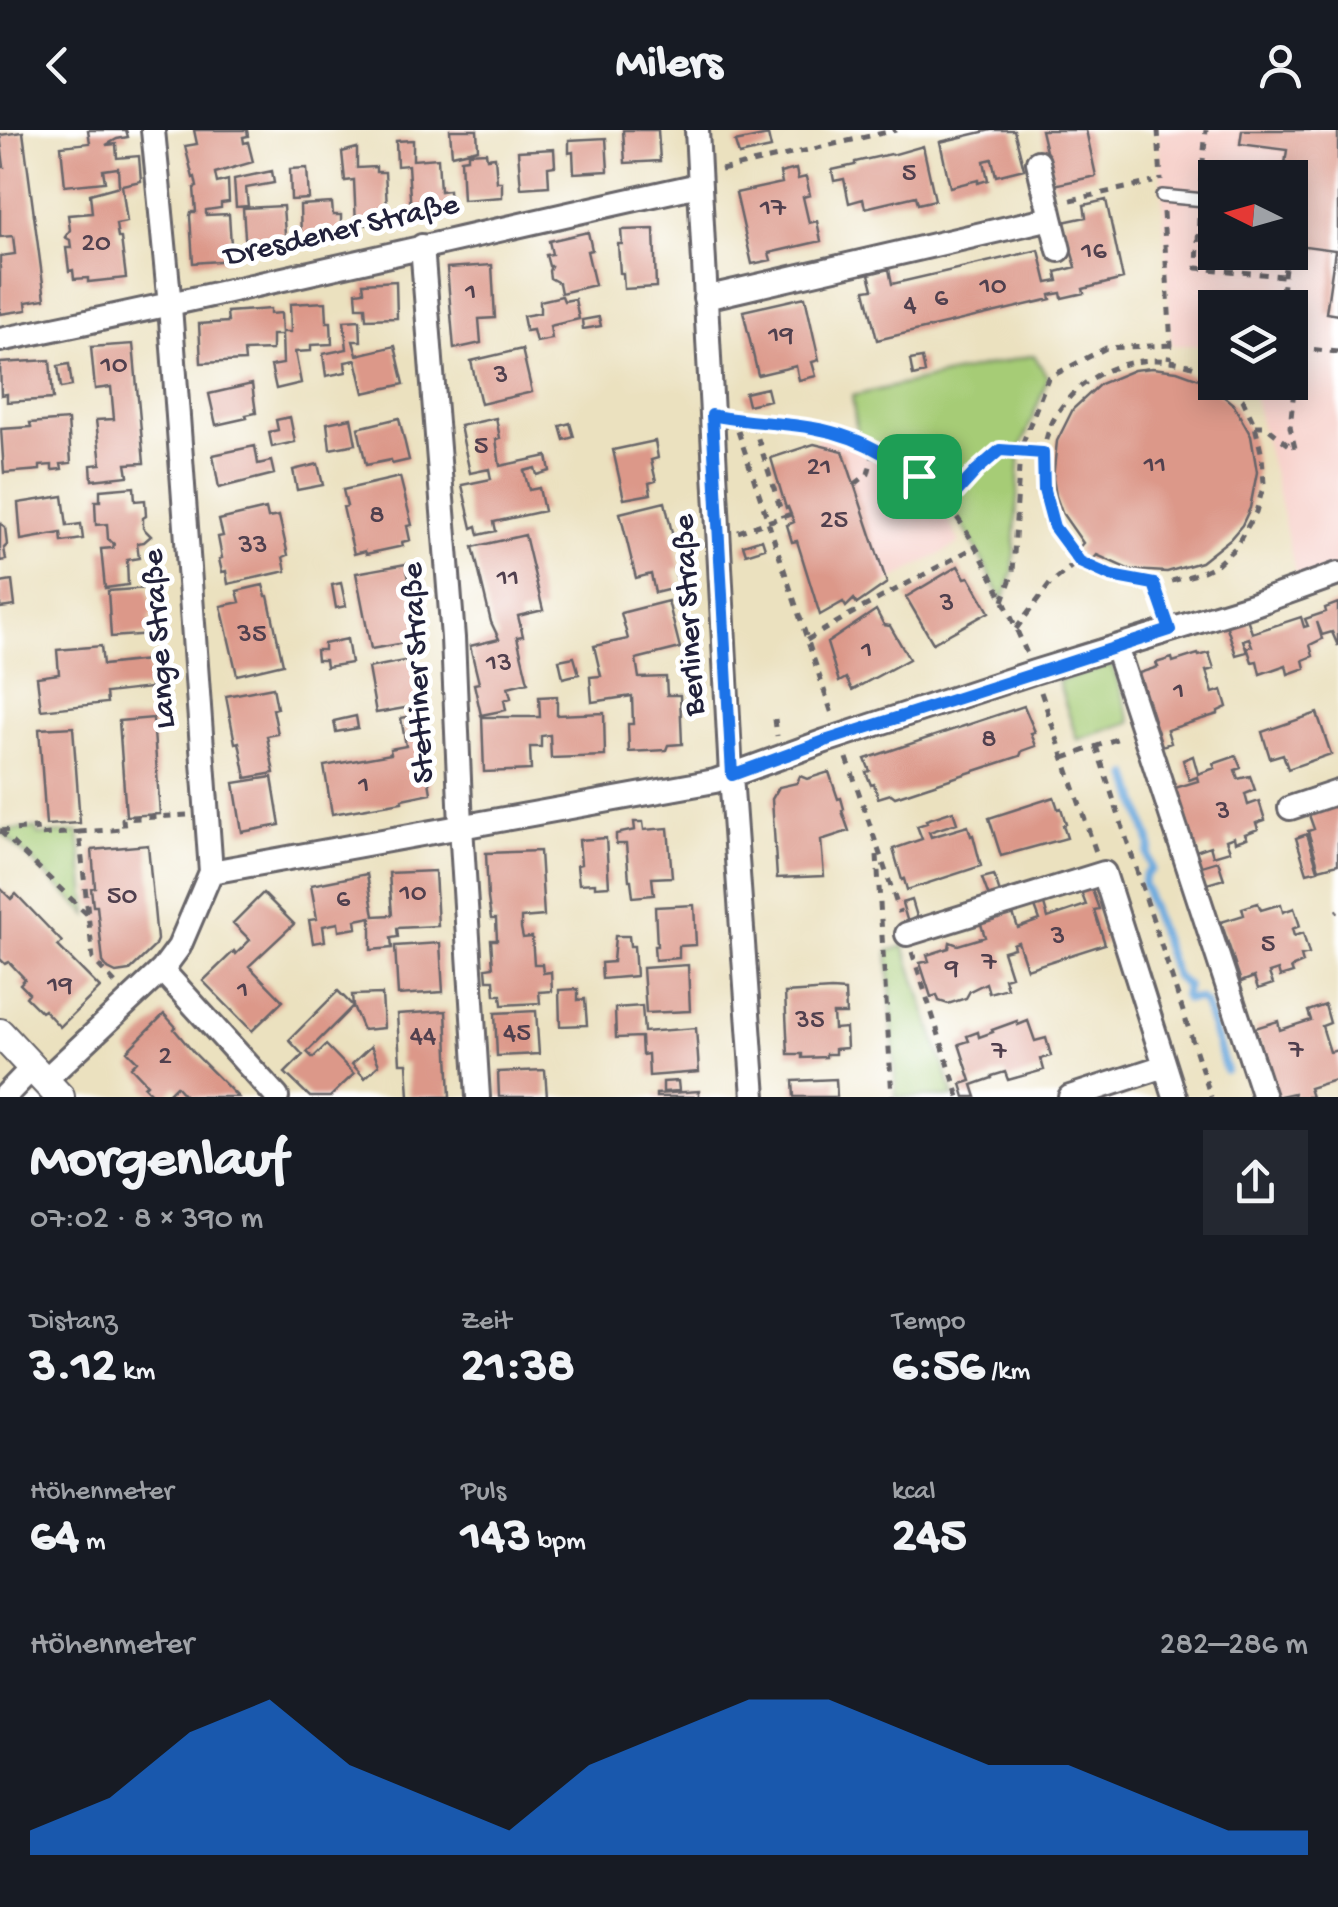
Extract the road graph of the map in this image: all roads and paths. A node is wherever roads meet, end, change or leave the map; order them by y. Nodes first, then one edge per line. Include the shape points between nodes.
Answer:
1 (153, 130) edge
2 (697, 130) edge
3 (896, 130) edge
4 (1158, 130) edge
5 (1206, 130) edge
6 (1203, 160) edge
7 (1038, 162) dead end
8 (699, 180) junction
9 (1161, 180) junction
10 (1162, 196) junction
11 (1198, 200) edge
12 (1050, 211) junction
13 (422, 246) junction
14 (1059, 250) dead end
15 (1218, 270) edge
16 (1284, 270) edge
17 (1283, 276) junction
18 (1282, 290) edge
19 (705, 298) junction
20 (170, 306) junction
21 (0, 340) edge
22 (1171, 345) junction
23 (1308, 349) edge
24 (1338, 352) edge
25 (1170, 359) junction
26 (1198, 369) edge
27 (1242, 400) edge
28 (1293, 400) edge
29 (724, 418) junction
30 (753, 423) junction
31 (1255, 426) junction
32 (875, 448) junction
33 (1020, 450) junction
34 (1043, 453) junction
35 (854, 484) dead end
36 (947, 503) junction
37 (792, 514) dead end
38 (783, 517) junction
39 (768, 523) junction
40 (720, 538) junction
41 (974, 547) junction
42 (1082, 560) junction
43 (931, 570) junction
44 (1338, 574) edge
45 (937, 578) dead end
46 (1154, 584) junction
47 (1003, 601) junction
48 (849, 615) junction
49 (854, 625) dead end
50 (1016, 629) junction
51 (1170, 630) junction
52 (807, 640) junction
53 (1116, 647) junction
54 (1034, 672) junction
55 (1129, 735) dead end
56 (840, 736) junction
57 (1096, 746) junction
58 (1064, 758) junction
59 (732, 775) junction
60 (1338, 792) edge
61 (1290, 808) dead end
62 (206, 814) junction
63 (461, 826) junction
64 (79, 832) junction
65 (876, 845) dead end
66 (210, 872) junction
67 (1104, 873) junction
68 (88, 915) junction
69 (907, 934) dead end
70 (162, 970) junction
71 (130, 1000) junction
72 (0, 1033) edge
73 (1165, 1066) junction
74 (45, 1082) edge
75 (4, 1097) edge
76 (277, 1097) edge
77 (478, 1097) edge
78 (754, 1097) edge
79 (892, 1097) edge
80 (1070, 1097) edge
81 (1175, 1097) edge
82 (1212, 1097) edge
83 (1264, 1097) edge

1 - 20 street, Lange Straße
2 - 8 street, Berliner Straße
3 - 8 path
4 - 9 path
5 - 6 path
7 - 12 street
8 - 13 street, Dresdener Straße
8 - 19 street, Berliner Straße
9 - 10 path
9 - 12 path
10 - 11 lane
10 - 22 path
12 - 14 street
12 - 19 street
13 - 20 street, Dresdener Straße
13 - 63 street, Stettiner Straße via 454,638
15 - 17 path
16 - 17 path
17 - 18 path
19 - 29 street, Berliner Straße
20 - 21 street, Dresdener Straße
20 - 62 street, Lange Straße
22 - 25 path
22 - 33 path via 1106,348 1048,378
23 - 24 path
25 - 26 path
25 - 34 path via 1124,362 1094,376 1052,424
27 - 31 path
28 - 31 path via 1295,448
29 - 30 path
29 - 39 path
29 - 40 street, Berliner Straße
30 - 32 path via 813,428
30 - 38 path
31 - 46 path via 1264,484 1245,533 1216,565
32 - 35 path via 868,474
32 - 36 path
33 - 34 path
33 - 36 path via 1000,450
33 - 47 path via 1012,572
34 - 42 path via 1054,527
36 - 41 path
37 - 38 path
38 - 39 path
39 - 40 path
39 - 52 path
40 - 59 street, Berliner Straße
41 - 43 path
41 - 47 path
42 - 46 path via 1111,576
42 - 50 path via 1050,584
43 - 45 path
43 - 48 path
44 - 51 street
46 - 51 lane
47 - 50 path
48 - 49 path
48 - 52 path
50 - 54 path
51 - 53 street
52 - 56 path
53 - 54 street
53 - 83 street
54 - 56 street
54 - 58 path
55 - 57 path
56 - 59 street
57 - 58 path
57 - 82 path
58 - 67 path
59 - 63 street
59 - 78 street, Berliner Straße
60 - 61 street
62 - 64 path via 123,819 124,828
62 - 66 street, Lange Straße
63 - 66 street
63 - 77 street, Stettiner Straße
64 - 68 path
64 - 68 path via 0,831
65 - 79 path
66 - 70 street, Lange Straße via 179,947
67 - 69 street
67 - 73 street
68 - 71 path via 93,959
70 - 71 street, Lange Straße
70 - 76 street
71 - 74 street, Lange Straße
72 - 74 street
73 - 80 street
73 - 81 street
74 - 75 street, Lange Straße

